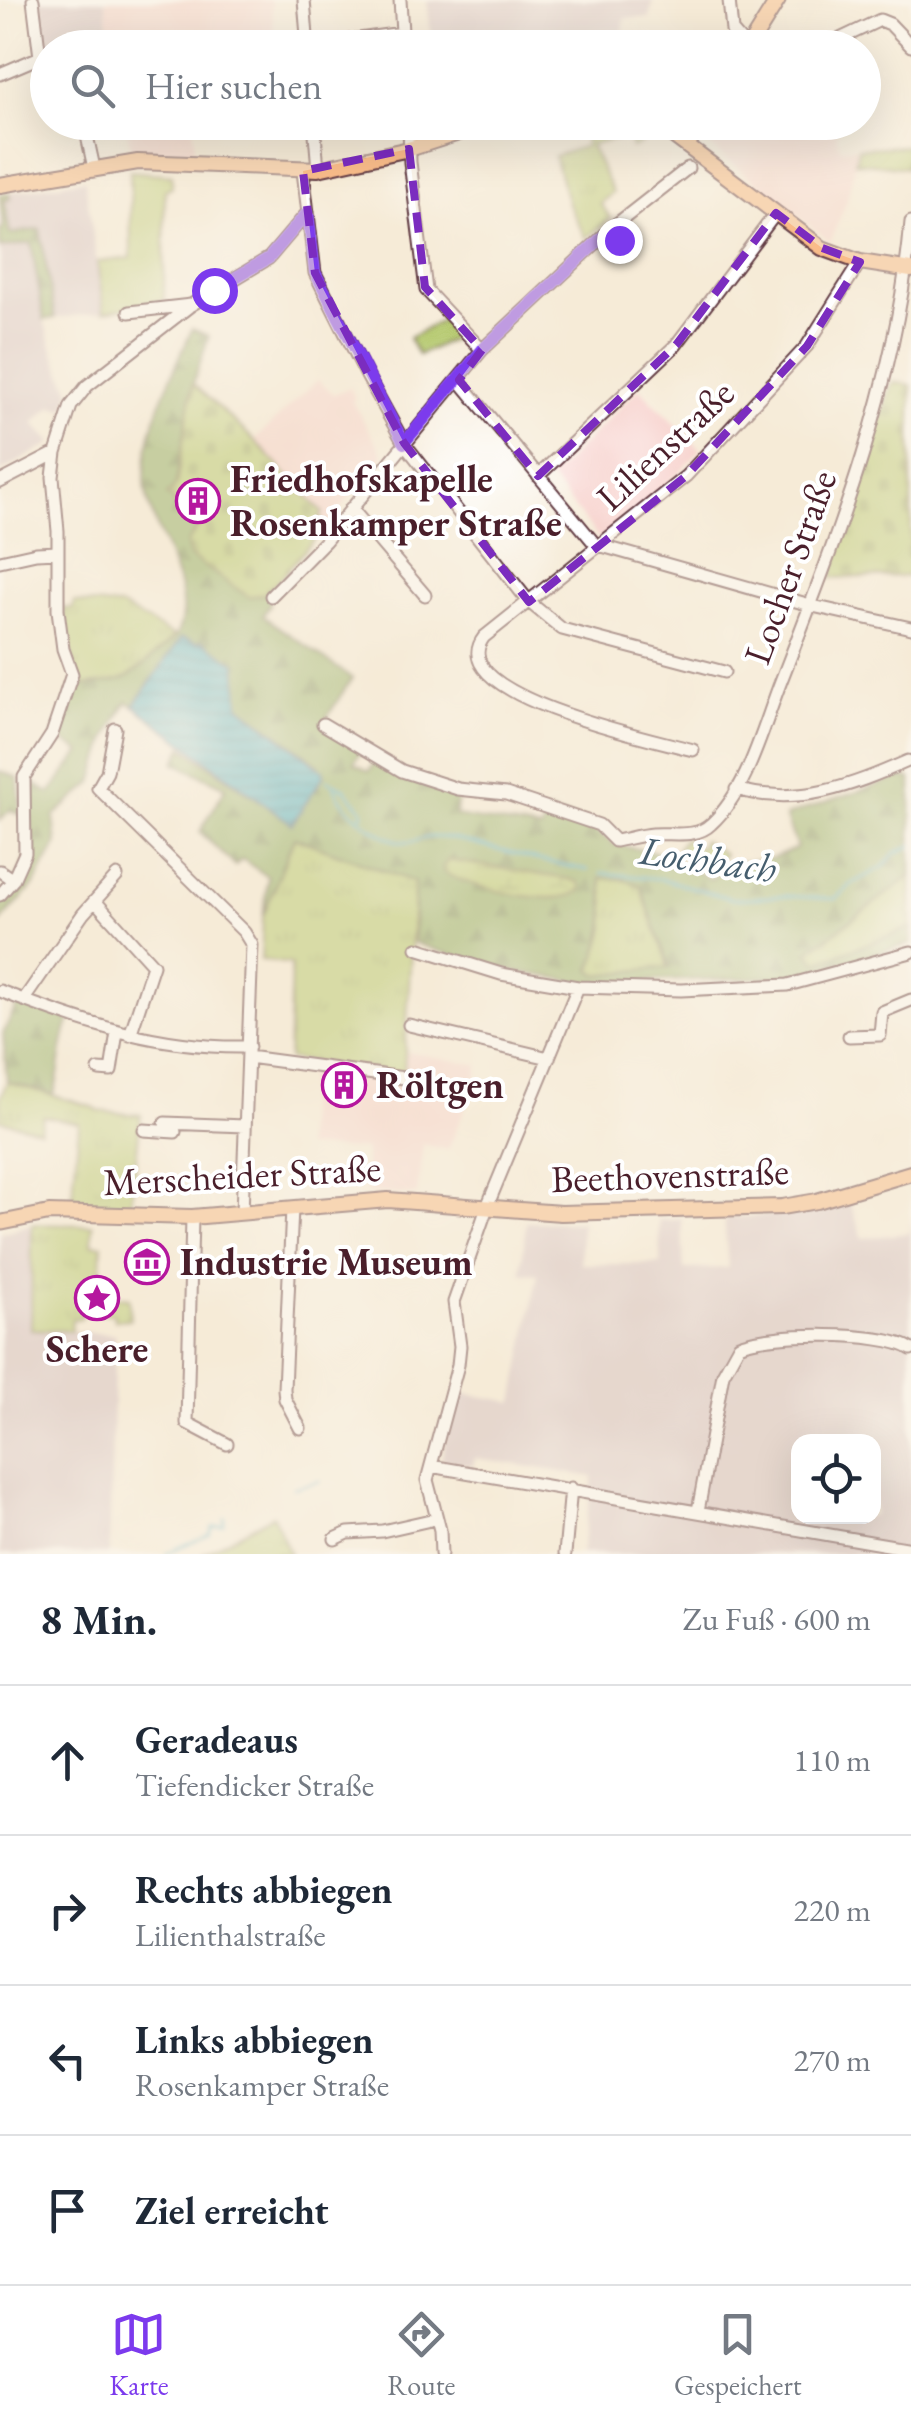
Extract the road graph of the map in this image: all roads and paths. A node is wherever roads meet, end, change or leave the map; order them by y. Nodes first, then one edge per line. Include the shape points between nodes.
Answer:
1 (33, 0) edge
2 (304, 0) edge
3 (400, 0) edge
4 (729, 0) edge
5 (778, 0) edge
6 (39, 30) edge
7 (307, 30) edge
8 (402, 30) edge
9 (732, 30) edge
10 (759, 30) edge
11 (857, 30) edge
12 (911, 46) edge
13 (30, 64) edge
14 (0, 74) edge
15 (88, 140) edge
16 (312, 140) edge
17 (409, 140) edge
18 (437, 140) edge
19 (682, 140) edge
20 (691, 140) edge
21 (688, 144) junction
22 (409, 149) junction
23 (94, 168) junction
24 (688, 168) dead end
25 (310, 170) junction
26 (0, 185) edge
27 (308, 212) junction
28 (776, 213) junction
29 (911, 222) edge
30 (860, 262) junction
31 (909, 270) edge
32 (191, 305) junction
33 (129, 312) dead end
34 (482, 350) junction
35 (458, 380) junction
36 (404, 443) junction
37 (56, 453) junction
38 (538, 476) junction
39 (0, 482) edge
40 (351, 508) junction
41 (600, 546) junction
42 (58, 552) junction
43 (0, 561) edge
44 (425, 595) dead end
45 (272, 596) dead end
46 (529, 602) junction
47 (811, 605) junction
48 (911, 628) edge
49 (724, 672) dead end
50 (323, 724) dead end
51 (115, 728) dead end
52 (693, 750) dead end
53 (908, 760) dead end
54 (736, 790) junction
55 (0, 871) edge
56 (118, 876) dead end
57 (13, 880) junction
58 (0, 895) edge
59 (95, 901) junction
60 (417, 948) dead end
61 (911, 952) edge
62 (578, 987) junction
63 (0, 991) edge
64 (25, 998) junction
65 (911, 1000) edge
66 (409, 1025) dead end
67 (123, 1034) junction
68 (849, 1036) dead end
69 (249, 1052) junction
70 (549, 1058) junction
71 (99, 1070) dead end
72 (404, 1078) dead end
73 (245, 1126) junction
74 (144, 1130) dead end
75 (911, 1173) edge
76 (292, 1208) junction
77 (487, 1210) junction
78 (242, 1213) junction
79 (192, 1217) junction
80 (0, 1223) edge
81 (911, 1349) edge
82 (300, 1428) dead end
83 (227, 1444) dead end
84 (431, 1466) junction
85 (571, 1488) junction
86 (698, 1511) junction
87 (435, 1519) junction
88 (336, 1539) dead end
89 (872, 1548) edge
90 (911, 1549) edge
91 (441, 1554) edge
92 (564, 1554) edge

1 - 6 street
2 - 7 street
3 - 8 street
4 - 9 street
5 - 10 main road
11 - 12 street via 883,21
13 - 14 street
15 - 23 street
16 - 25 street
17 - 22 street
18 - 22 main road
19 - 21 main road
20 - 21 main road
21 - 28 main road
22 - 25 main road
22 - 34 street via 426,290
23 - 25 main road via 160,162
23 - 26 main road
24 - 34 street via 613,227
25 - 27 street
27 - 32 street via 264,262
27 - 36 street via 315,272
28 - 30 main road via 822,248
28 - 38 street via 676,345
29 - 31 street, Locher Straße
30 - 31 main road
30 - 41 street, Lilienstraße via 793,362 679,482
31 - 47 street, Locher Straße via 884,387
32 - 33 street
32 - 37 street via 76,398
34 - 35 street
35 - 36 street
35 - 38 street
36 - 40 street
36 - 46 street
37 - 39 street
37 - 42 street
38 - 41 street
40 - 44 street
40 - 45 street
41 - 46 street, Lilienstraße
41 - 47 street
42 - 43 street
42 - 57 street via 57,606 72,674 52,734 24,777 25,853
46 - 49 street via 562,630
46 - 52 street, Lilienstraße via 480,642 478,664 517,696
47 - 48 street
47 - 54 street, Locher Straße
50 - 54 street, Locher Straße via 402,772 458,789 506,794 598,825 615,841 704,830
51 - 69 street via 98,788 250,939
53 - 54 street via 814,796
55 - 57 street
56 - 59 street
57 - 58 street
59 - 64 street
59 - 67 street via 152,966
60 - 62 street via 501,974
61 - 62 street via 788,985
62 - 70 street
63 - 64 street
64 - 67 street
65 - 68 street via 882,1012 880,1035
66 - 70 street
67 - 69 street
67 - 71 street via 110,1072
69 - 72 street
69 - 73 street
70 - 77 street
73 - 74 street
73 - 78 street
75 - 77 main road, Beethovenstraße via 788,1206
76 - 77 main road, Merscheider Straße via 388,1200
76 - 78 main road, Merscheider Straße
76 - 82 street via 284,1389
77 - 84 street via 454,1302 460,1355
78 - 79 main road, Merscheider Straße
79 - 80 main road, Merscheider Straße via 49,1214
79 - 83 street via 188,1423
81 - 86 street via 875,1338 766,1336 740,1345 724,1374
84 - 85 street
84 - 87 street via 428,1494
85 - 86 street
85 - 92 street
86 - 89 street
87 - 88 street
87 - 91 street
89 - 90 street

